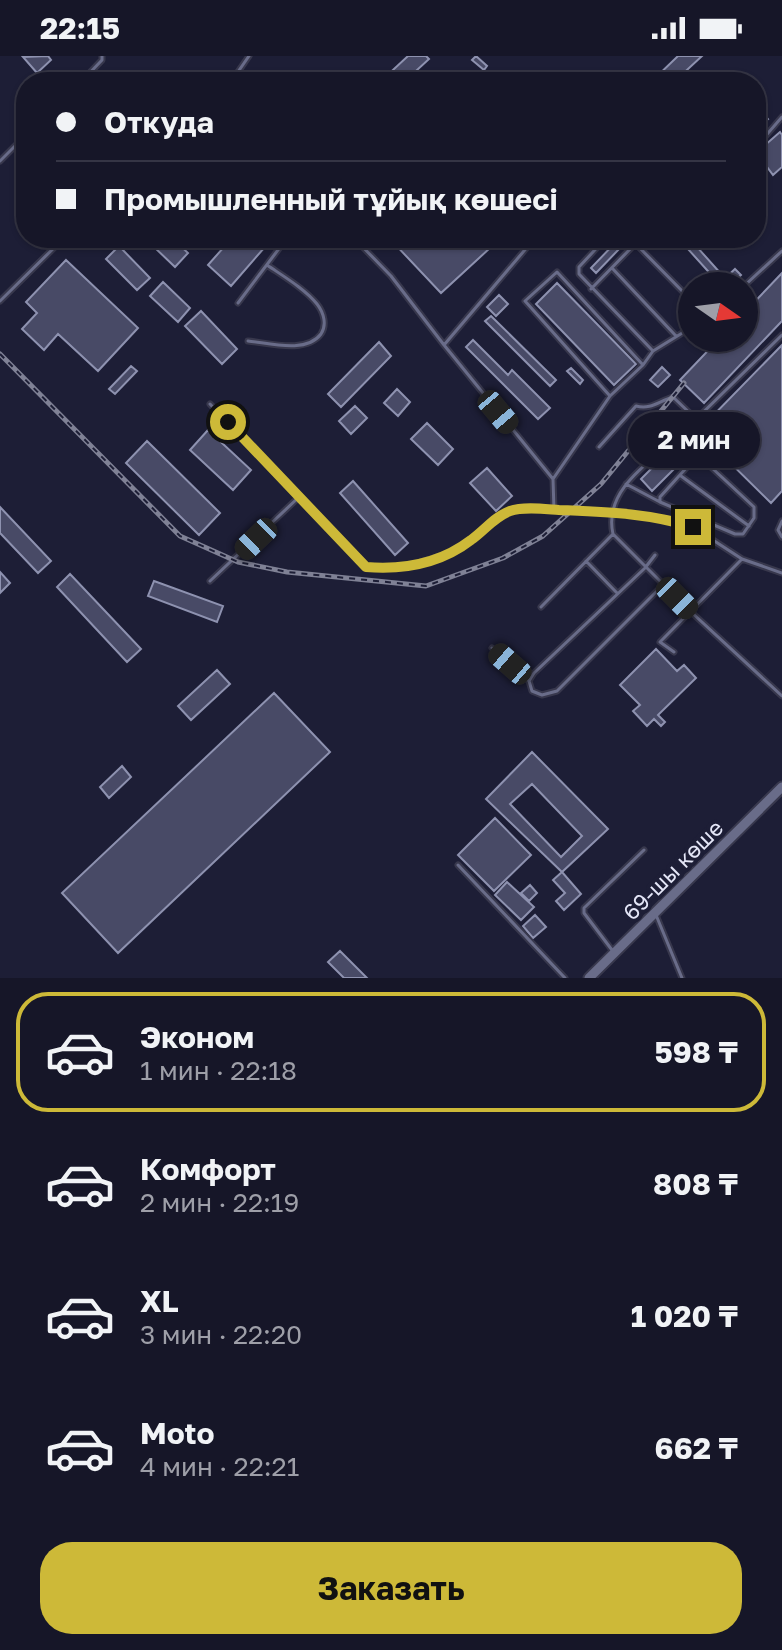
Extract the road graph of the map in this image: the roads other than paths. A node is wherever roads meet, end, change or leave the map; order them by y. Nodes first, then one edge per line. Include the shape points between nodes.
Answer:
1 (782, 117) edge
2 (766, 135) edge
3 (16, 145) edge
4 (0, 161) edge
5 (54, 248) edge
6 (280, 248) edge
7 (364, 248) edge
8 (526, 248) edge
9 (597, 248) edge
10 (631, 248) edge
11 (639, 248) edge
12 (782, 251) edge
13 (267, 265) junction
14 (612, 268) junction
15 (758, 273) edge
16 (678, 287) edge
17 (591, 289) junction
18 (0, 301) edge
19 (238, 303) dead end
20 (782, 335) edge
21 (676, 336) joint
22 (248, 341) dead end
23 (444, 345) junction
24 (653, 351) junction
25 (643, 365) junction
26 (610, 396) junction
27 (210, 404) dead end
28 (696, 419) junction
29 (679, 436) junction
30 (599, 447) dead end
31 (698, 455) junction
32 (681, 476) junction
33 (553, 479) junction
34 (626, 484) junction
35 (299, 497) junction
36 (660, 502) junction
37 (554, 510) junction
38 (612, 512) junction
39 (782, 521) edge
40 (749, 526) junction
41 (613, 534) junction
42 (782, 537) edge
43 (655, 555) dead end
44 (742, 559) junction
45 (586, 561) junction
46 (645, 568) junction
47 (782, 573) edge
48 (210, 581) dead end
49 (663, 585) junction
50 (617, 594) junction
51 (541, 607) dead end
52 (690, 611) junction
53 (492, 648) dead end
54 (674, 652) dead end
55 (529, 681) junction
56 (782, 696) edge
57 (782, 787) edge
58 (644, 850) dead end
59 (458, 865) dead end
60 (655, 912) junction
61 (614, 953) junction
62 (565, 978) edge
63 (589, 978) edge
64 (682, 978) edge

1 - 2 lane
3 - 4 lane
5 - 18 lane
6 - 13 lane
7 - 23 lane
8 - 23 lane
9 - 17 lane via 579,267
10 - 14 lane
11 - 16 lane
12 - 15 lane
13 - 19 lane
13 - 22 lane via 318,305 325,328 317,338 293,346
14 - 17 lane
14 - 21 lane
17 - 24 lane
20 - 28 lane
21 - 24 lane
23 - 33 lane
24 - 25 lane
25 - 26 lane
25 - 26 lane via 557,272 529,297 525,301
26 - 33 lane
27 - 35 lane
28 - 29 lane
28 - 30 lane via 673,397 654,406 636,406
29 - 31 lane
29 - 34 lane
31 - 32 lane
31 - 40 lane via 754,507
32 - 36 lane
32 - 40 lane
33 - 37 lane
34 - 36 lane
34 - 38 lane
35 - 37 lane via 366,567 382,568 401,568 456,551 513,509
35 - 48 lane
36 - 40 lane via 735,534
37 - 38 lane
38 - 41 lane
38 - 44 lane via 693,527
39 - 42 lane
41 - 45 lane
41 - 46 lane
43 - 46 lane
44 - 47 lane
44 - 52 lane
45 - 50 lane
45 - 51 lane
46 - 49 lane
46 - 50 lane
49 - 52 lane
49 - 55 lane via 557,691 539,694
50 - 55 lane
52 - 54 lane via 660,642
52 - 56 lane
53 - 55 lane
57 - 60 main road, 69-шы көше
58 - 61 lane via 583,911
59 - 62 lane
60 - 61 main road, 69-шы көше
60 - 64 lane
61 - 63 main road, 69-шы көше

